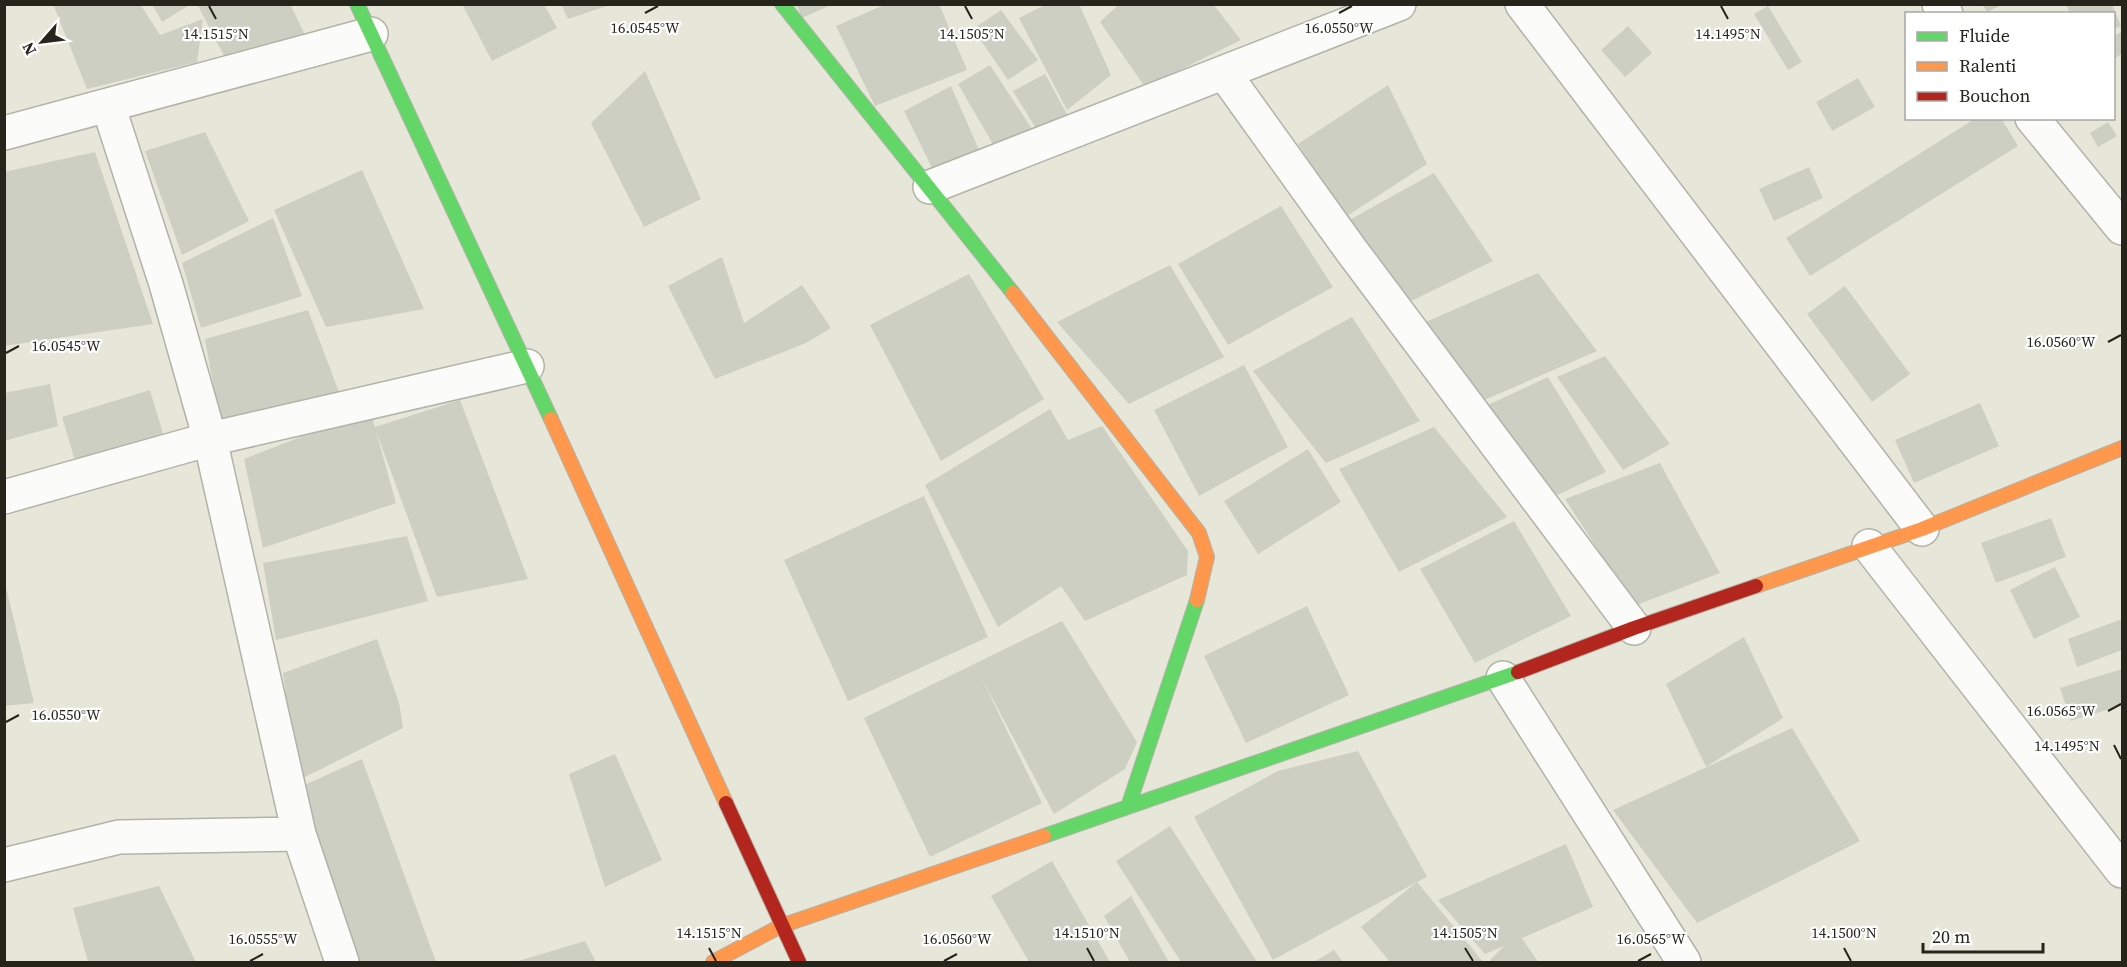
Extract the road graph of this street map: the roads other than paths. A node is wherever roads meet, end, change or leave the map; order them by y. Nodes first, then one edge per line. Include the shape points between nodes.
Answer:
1 (357, 4) edge
2 (782, 4) edge
3 (1399, 4) edge
4 (1522, 4) edge
5 (371, 34) junction
6 (1224, 73) junction
7 (108, 105) junction
8 (2034, 120) edge
9 (4, 133) edge
10 (930, 188) junction
11 (2122, 228) edge
12 (527, 366) junction
13 (210, 439) junction
14 (2122, 448) edge
15 (4, 497) edge
16 (1922, 528) junction
17 (1869, 546) junction
18 (1634, 628) junction
19 (1503, 678) junction
20 (1129, 804) junction
21 (299, 834) junction
22 (4, 865) edge
23 (2122, 871) edge
24 (781, 926) junction
25 (1683, 962) edge
26 (342, 963) edge
27 (713, 963) edge
28 (800, 963) edge

1 - 5 street
2 - 10 street
3 - 6 street
4 - 16 street
5 - 7 street
5 - 12 street
6 - 10 street
6 - 18 street
7 - 9 street
7 - 13 street via 166,284
8 - 11 street
10 - 20 street via 1199,533 1207,557 1203,581
12 - 13 street
12 - 24 street
13 - 15 street
13 - 21 street
14 - 16 street
16 - 17 street
17 - 18 street
17 - 23 street
18 - 19 street
19 - 20 street
19 - 25 street
20 - 24 street
21 - 22 street via 119,837
21 - 26 street
24 - 27 street
24 - 28 street

